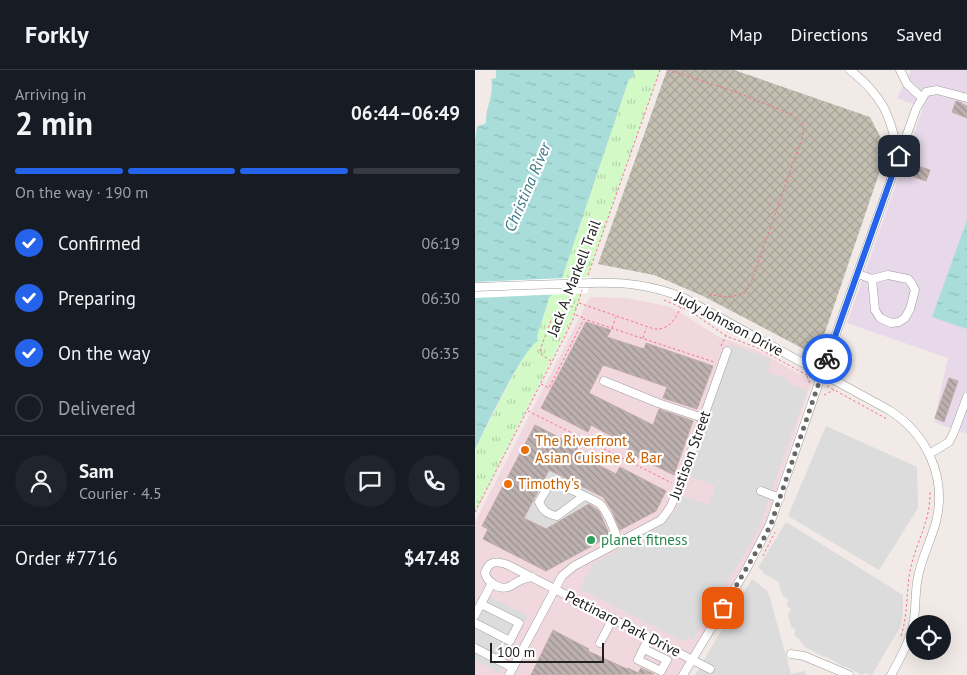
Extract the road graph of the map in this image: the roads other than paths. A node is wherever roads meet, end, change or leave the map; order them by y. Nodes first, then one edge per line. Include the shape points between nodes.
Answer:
1 (850, 70) edge
2 (901, 70) edge
3 (922, 98) junction
4 (967, 98) edge
5 (899, 156) junction
6 (858, 274) junction
7 (872, 279) junction
8 (475, 287) edge
9 (727, 351) dead end
10 (822, 373) junction
11 (604, 382) dead end
12 (967, 397) edge
13 (703, 418) junction
14 (929, 454) junction
15 (761, 491) dead end
16 (584, 496) junction
17 (780, 498) junction
18 (619, 542) junction
19 (532, 577) junction
20 (492, 583) junction
21 (554, 588) junction
22 (481, 604) junction
23 (475, 615) edge
24 (613, 618) junction
25 (475, 623) edge
26 (649, 637) junction
27 (600, 643) dead end
28 (475, 648) edge
29 (644, 649) junction
30 (791, 654) dead end
31 (693, 659) junction
32 (710, 669) dead end
33 (511, 672) edge
34 (665, 673) edge
35 (683, 675) edge
36 (849, 675) edge
37 (891, 675) edge

1 - 5 street via 883,104
2 - 3 street via 907,84
3 - 4 street via 926,92 937,90
3 - 5 street
5 - 6 street
6 - 7 street
6 - 10 street
7 - 7 street via 875,310 880,318 891,323 905,318 915,290 908,279 887,275
8 - 10 street, Judy Johnson Drive, bridge via 623,282 655,288 683,298
9 - 13 street, Justison Street
10 - 14 street, Judy Johnson Drive via 898,415 914,430
10 - 17 street
11 - 13 street
12 - 14 street via 949,442
13 - 18 street, Justison Street via 670,508 661,520
14 - 37 street, Judy Johnson Drive via 938,482 938,512 918,575 913,627
15 - 17 street
16 - 16 street via 561,486 549,485 539,502 542,510 557,516
16 - 18 street via 599,504 607,514
17 - 31 street via 762,542
18 - 21 street, Justison Street via 569,569
19 - 20 street via 520,579 507,587
19 - 20 street, Pettinaro Park Drive via 495,561 488,565 485,573
19 - 21 street, Pettinaro Park Drive
20 - 22 street
21 - 24 street, Pettinaro Park Drive
21 - 33 street, Pettinaro Park Drive
22 - 23 street
22 - 25 street via 519,623 511,641
24 - 26 street, Pettinaro Park Drive
24 - 27 street
26 - 29 street
26 - 31 street, Pettinaro Park Drive
28 - 33 street
29 - 34 street via 667,660
29 - 34 street via 638,660
30 - 36 street via 804,656
31 - 32 street, Pettinaro Park Drive
31 - 35 street

